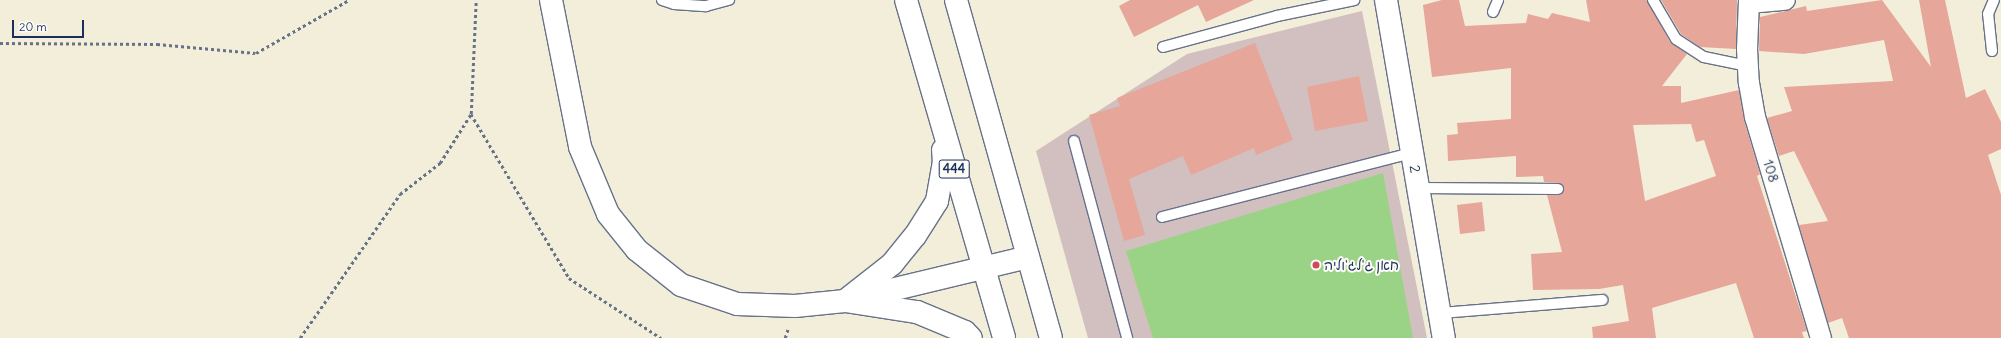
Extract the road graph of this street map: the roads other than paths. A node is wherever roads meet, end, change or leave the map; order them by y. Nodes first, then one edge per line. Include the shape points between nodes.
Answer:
1 (551, 0) edge
2 (662, 0) edge
3 (729, 0) edge
4 (906, 0) edge
5 (956, 0) edge
6 (1354, 0) edge
7 (1498, 0) edge
8 (1653, 0) edge
9 (1785, 0) edge
10 (1994, 0) edge
11 (1390, 1) edge
12 (1749, 2) edge
13 (1493, 12) dead end
14 (1163, 47) dead end
15 (1992, 51) dead end
16 (1748, 66) junction
17 (940, 121) junction
18 (1074, 141) dead end
19 (1412, 153) junction
20 (1418, 188) junction
21 (1558, 189) dead end
22 (1162, 217) dead end
23 (1028, 257) junction
24 (984, 269) junction
25 (1602, 300) dead end
26 (845, 301) junction
27 (1440, 314) junction
28 (971, 338) edge
29 (1004, 338) edge
30 (1051, 338) edge
31 (1127, 338) edge
32 (1444, 338) edge
33 (1821, 338) edge

1 - 26 main road via 580,147 608,214 637,250 681,285 737,304 795,306
2 - 3 lane via 674,4 706,6
4 - 17 main road, 444
5 - 23 main road
6 - 14 lane via 1277,16
7 - 13 lane
8 - 16 lane via 1676,39 1704,57
9 - 12 street
10 - 15 lane via 1988,14
11 - 19 main road, 2
12 - 16 street, 108
16 - 33 street, 108 via 1755,117
17 - 24 main road, 444
17 - 26 main road via 944,163 937,201 915,236 892,264
18 - 31 lane
19 - 20 main road, 2
19 - 22 lane
20 - 21 lane
20 - 27 main road, 2
23 - 24 main road
23 - 30 main road
24 - 26 main road
24 - 29 main road, 444
25 - 27 lane
26 - 28 main road via 917,312 965,332
27 - 32 main road, 2

